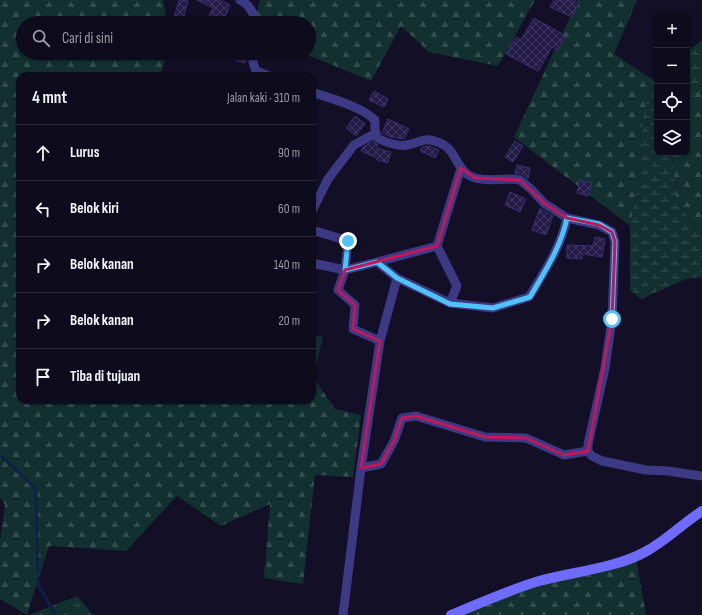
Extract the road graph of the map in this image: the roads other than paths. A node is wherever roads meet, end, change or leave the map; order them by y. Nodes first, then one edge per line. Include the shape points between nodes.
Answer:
1 (240, 0) edge
2 (255, 16) edge
3 (253, 60) edge
4 (258, 72) edge
5 (316, 93) edge
6 (376, 133) junction
7 (461, 168) junction
8 (316, 203) edge
9 (567, 218) junction
10 (316, 231) edge
11 (437, 246) junction
12 (377, 262) junction
13 (316, 265) edge
14 (345, 270) junction
15 (397, 278) junction
16 (450, 304) junction
17 (380, 341) junction
18 (588, 451) junction
19 (361, 468) junction
20 (702, 476) edge
21 (702, 511) edge
22 (343, 615) edge
23 (451, 615) edge

1 - 2 street via 247,4
3 - 4 street
5 - 6 street via 371,116 375,120
6 - 7 street via 379,138 398,146 407,146 420,140 440,143 454,154
6 - 8 street via 354,145 328,179
7 - 9 street via 475,178 520,180 544,203
7 - 11 street
9 - 16 street via 564,234 554,257 530,297 493,308
9 - 18 street via 599,224 612,232 615,242 612,319
10 - 14 street via 348,241
11 - 12 street
11 - 16 street via 457,286
12 - 14 street
12 - 15 street
13 - 14 street
14 - 17 street via 338,290 355,305 353,329
15 - 16 street
15 - 17 street
17 - 19 street
18 - 19 street via 564,455 526,438 485,437 416,416 402,418 394,441 381,464
18 - 20 street via 602,461 646,470
19 - 22 street
21 - 23 street via 662,542 627,560 540,581 505,592

